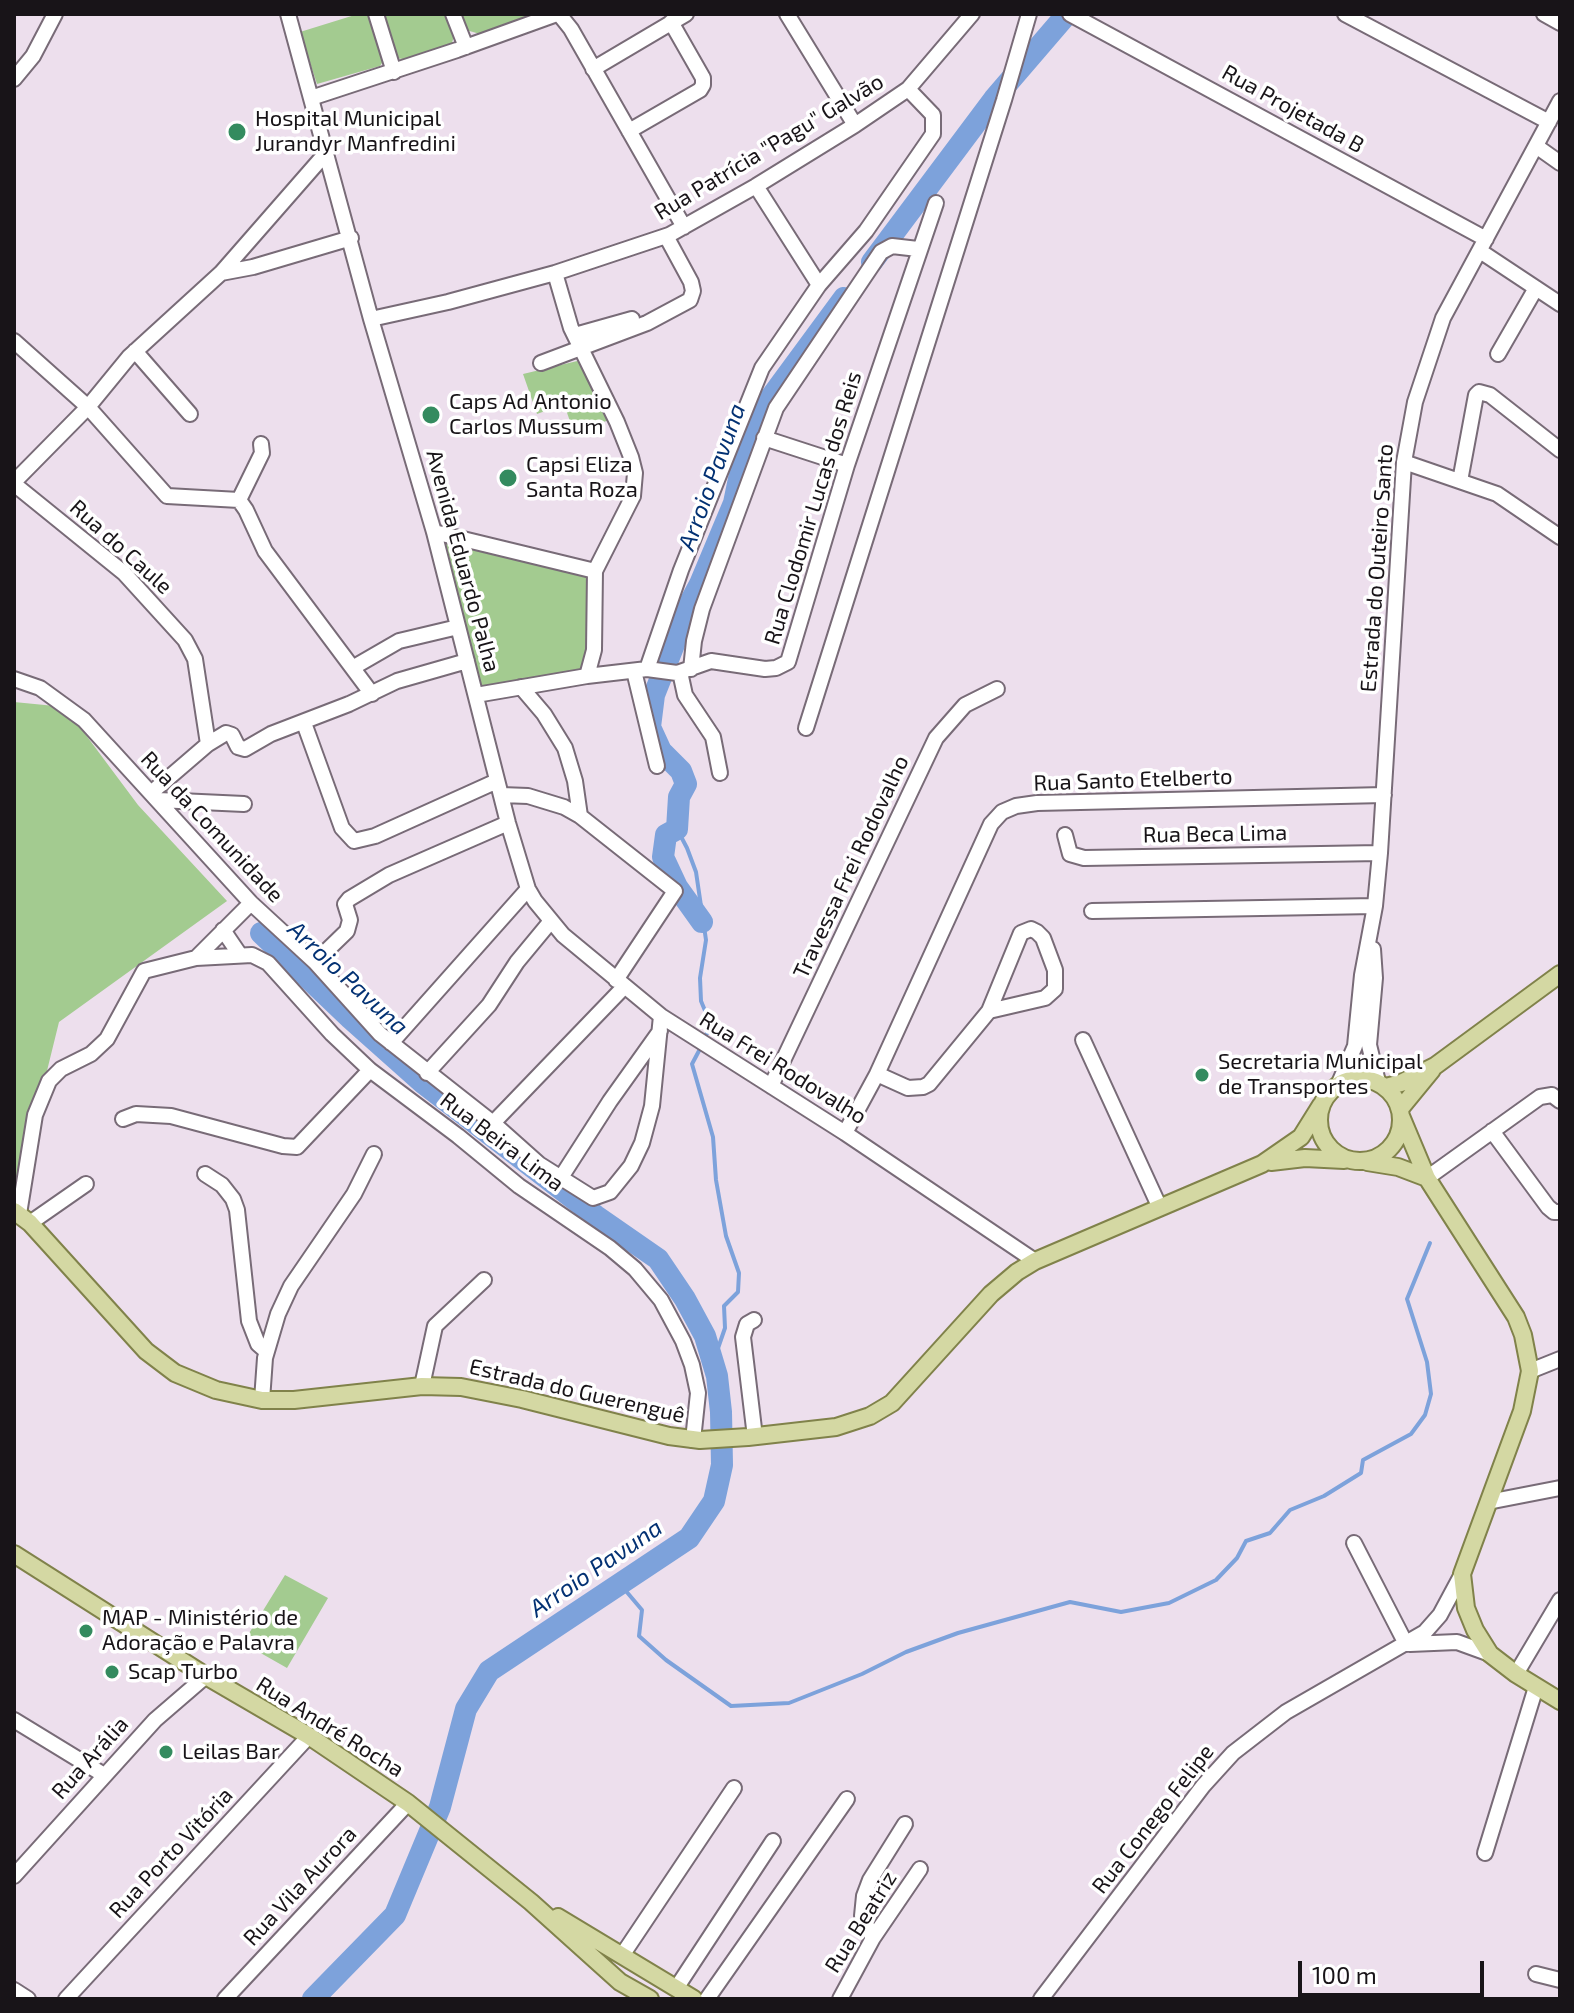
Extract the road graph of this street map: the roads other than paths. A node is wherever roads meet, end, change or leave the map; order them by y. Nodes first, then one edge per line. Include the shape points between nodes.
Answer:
1 (55, 14) edge
2 (288, 14) edge
3 (376, 14) edge
4 (453, 14) edge
5 (558, 14) edge
6 (686, 14) edge
7 (787, 14) edge
8 (972, 14) edge
9 (1029, 14) edge
10 (1345, 14) edge
11 (1544, 14) edge
12 (1074, 16) edge
13 (671, 22) junction
14 (1560, 23) edge
15 (466, 47) junction
16 (593, 69) junction
17 (394, 72) junction
18 (14, 79) edge
19 (908, 89) junction
20 (311, 98) junction
21 (1560, 101) edge
22 (1549, 122) junction
23 (855, 125) junction
24 (629, 131) junction
25 (1536, 146) junction
26 (326, 153) junction
27 (1560, 163) edge
28 (756, 186) junction
29 (936, 203) dead end
30 (684, 227) junction
31 (666, 236) junction
32 (351, 238) junction
33 (1483, 245) junction
34 (918, 249) junction
35 (221, 273) junction
36 (555, 273) junction
37 (819, 285) junction
38 (1536, 288) junction
39 (1560, 304) edge
40 (371, 319) junction
41 (14, 341) edge
42 (578, 341) junction
43 (135, 351) junction
44 (1498, 354) dead end
45 (541, 363) dead end
46 (88, 407) junction
47 (190, 414) dead end
48 (764, 438) junction
49 (261, 444) dead end
50 (1560, 450) edge
51 (1404, 462) junction
52 (847, 465) junction
53 (1460, 481) junction
54 (14, 483) edge
55 (239, 500) junction
56 (434, 532) junction
57 (1560, 537) edge
58 (595, 571) junction
59 (458, 627) junction
60 (467, 661) junction
61 (354, 667) junction
62 (645, 670) junction
63 (683, 671) junction
64 (587, 676) junction
65 (14, 679) edge
66 (521, 687) junction
67 (997, 689) dead end
68 (372, 694) junction
69 (476, 695) junction
70 (304, 723) junction
71 (806, 728) dead end
72 (208, 744) junction
73 (657, 766) dead end
74 (720, 773) dead end
75 (499, 788) junction
76 (1384, 795) junction
77 (154, 797) junction
78 (244, 804) dead end
79 (580, 816) junction
80 (508, 823) junction
81 (1065, 835) dead end
82 (1380, 853) junction
83 (528, 889) junction
84 (251, 903) junction
85 (1375, 906) junction
86 (1092, 911) dead end
87 (551, 921) junction
88 (1372, 929) junction
89 (223, 930) junction
90 (240, 955) junction
91 (196, 958) junction
92 (315, 962) junction
93 (1560, 974) edge
94 (620, 984) junction
95 (989, 1011) junction
96 (660, 1024) junction
97 (1083, 1040) dead end
98 (391, 1043) junction
99 (1435, 1066) junction
100 (370, 1070) junction
101 (427, 1073) junction
102 (877, 1074) junction
103 (1339, 1083) junction
104 (1382, 1085) junction
105 (771, 1086) junction
106 (1556, 1098) edge
107 (1321, 1105) junction
108 (1400, 1112) junction
109 (123, 1119) dead end
110 (493, 1123) junction
111 (1492, 1131) junction
112 (845, 1133) junction
113 (374, 1154) dead end
114 (1357, 1161) junction
115 (1262, 1164) junction
116 (205, 1174) dead end
117 (1427, 1178) junction
118 (560, 1179) junction
119 (86, 1184) dead end
120 (1160, 1208) junction
121 (1557, 1212) edge
122 (21, 1216) edge
123 (1035, 1261) junction
124 (484, 1280) dead end
125 (754, 1320) dead end
126 (266, 1351) junction
127 (1560, 1359) edge
128 (1530, 1371) junction
129 (422, 1386) junction
130 (262, 1400) junction
131 (751, 1437) junction
132 (696, 1440) junction
133 (1560, 1488) edge
134 (1488, 1502) junction
135 (1354, 1543) dead end
136 (14, 1554) edge
137 (1462, 1574) junction
138 (1560, 1600) edge
139 (1437, 1619) junction
140 (1471, 1620) junction
141 (1457, 1642) junction
142 (1406, 1644) junction
143 (1490, 1654) junction
144 (1516, 1674) junction
145 (206, 1676) junction
146 (1536, 1687) junction
147 (1560, 1701) edge
148 (14, 1720) edge
149 (309, 1736) junction
150 (104, 1775) junction
151 (734, 1788) dead end
152 (847, 1799) dead end
153 (410, 1805) junction
154 (905, 1824) dead end
155 (773, 1841) dead end
156 (1485, 1853) dead end
157 (920, 1869) dead end
158 (16, 1870) edge
159 (531, 1902) junction
160 (873, 1938) junction
161 (623, 1954) junction
162 (1536, 1974) dead end
163 (1560, 1980) edge
164 (677, 1987) junction
165 (14, 1990) edge
166 (28, 1999) edge
167 (66, 1999) edge
168 (225, 1999) edge
169 (650, 1999) edge
170 (694, 1999) edge
171 (707, 1999) edge
172 (840, 1999) edge
173 (1041, 1999) edge

1 - 18 street
2 - 20 street, Avenida Eduardo Palha
3 - 17 street
4 - 15 street
5 - 15 street
5 - 16 street
6 - 13 street
7 - 23 street
8 - 19 street, Rua Patrícia "Pagu" Galvão
9 - 71 street
10 - 22 street
11 - 14 street
12 - 33 street, Rua Projetada B
13 - 16 street
13 - 24 street via 703,85
15 - 17 street
16 - 24 street
17 - 20 street
19 - 23 street, Rua Patrícia "Pagu" Galvão
19 - 37 street via 933,115 933,134 866,231
20 - 26 street, Avenida Eduardo Palha
21 - 22 street, Estrada do Outeiro Santo
22 - 25 street, Estrada do Outeiro Santo
23 - 28 street, Rua Patrícia "Pagu" Galvão
24 - 30 street
25 - 27 street
25 - 33 street, Estrada do Outeiro Santo
26 - 32 street, Avenida Eduardo Palha
26 - 35 street
28 - 30 street, Rua Patrícia "Pagu" Galvão
28 - 37 street
29 - 34 street, Rua Clodomir Lucas dos Reis
30 - 31 street, Rua Patrícia "Pagu" Galvão
31 - 36 street, Rua Patrícia "Pagu" Galvão
31 - 42 street via 693,291 690,300 652,320
32 - 35 street
32 - 40 street, Avenida Eduardo Palha
33 - 38 street, Rua Projetada B
33 - 51 street, Estrada do Outeiro Santo via 1434,340
34 - 48 street via 892,246 881,252 785,393
34 - 52 street, Rua Clodomir Lucas dos Reis
35 - 43 street
36 - 40 street, Rua Patrícia "Pagu" Galvão
36 - 42 street
37 - 62 street via 762,368 747,401
38 - 39 street, Rua Projetada B
38 - 44 street
40 - 56 street, Avenida Eduardo Palha
41 - 46 street
42 - 45 street
42 - 58 street via 635,473 633,496
43 - 46 street
43 - 47 street
46 - 54 street
46 - 55 street via 167,496
48 - 52 street
48 - 63 street
49 - 55 street via 262,453
50 - 53 street via 1479,392
51 - 53 street
51 - 76 street, Estrada do Outeiro Santo
52 - 63 street, Rua Clodomir Lucas dos Reis via 788,662 765,669 711,661
53 - 57 street via 1497,494
54 - 72 street, Rua do Caule via 124,573 185,640 195,659
55 - 61 street via 265,551
56 - 58 street
56 - 59 street, Avenida Eduardo Palha
58 - 64 street via 593,659
59 - 60 street, Avenida Eduardo Palha
59 - 61 street via 399,641
60 - 68 street via 420,672
60 - 69 street, Avenida Eduardo Palha
61 - 68 street
62 - 63 street, Rua Clodomir Lucas dos Reis
62 - 64 street, Rua Clodomir Lucas dos Reis
62 - 73 street
63 - 74 street via 685,695 713,737
64 - 66 street, Rua Clodomir Lucas dos Reis
65 - 77 street, Rua da Comunidade via 40,688 74,712
66 - 69 street, Rua Clodomir Lucas dos Reis
66 - 79 street via 565,748
67 - 105 street, Travessa Frei Rodovalho via 965,705 936,738
68 - 70 street
69 - 75 street, Avenida Eduardo Palha
70 - 72 street via 245,749 229,733
70 - 75 street via 342,828 354,841
72 - 77 street
75 - 79 street
75 - 80 street, Avenida Eduardo Palha
76 - 82 street, Estrada do Outeiro Santo
76 - 102 street, Rua Santo Etelberto via 1037,803 1002,812 991,824
77 - 78 street
77 - 84 street, Rua da Comunidade
79 - 94 street via 675,891
80 - 83 street, Avenida Eduardo Palha
80 - 92 street via 389,875 349,899 345,935
81 - 82 street, Rua Beca Lima via 1070,854 1084,858
82 - 85 street, Estrada do Outeiro Santo
83 - 87 street, Rua Frei Rodovalho
83 - 98 street
84 - 89 street
84 - 92 street, Rua da Comunidade
85 - 86 street
85 - 88 street, Estrada do Outeiro Santo
87 - 94 street, Rua Frei Rodovalho
87 - 101 street via 489,1005
88 - 103 street, Estrada do Outeiro Santo via 1355,1046
88 - 104 street, Estrada do Outeiro Santo via 1375,978 1369,1045
89 - 90 street
89 - 91 street
90 - 91 street, Rua Beira Lima
90 - 100 street, Rua Beira Lima via 259,957 278,972
91 - 122 street, Rua Beira Lima via 144,971 107,1039 49,1081 35,1115
92 - 98 street, Rua da Comunidade
93 - 99 main road
94 - 96 street, Rua Frei Rodovalho
94 - 110 street
95 - 95 street via 1045,998 1055,989 1055,970 1037,932 1021,933
95 - 102 street via 929,1084 908,1088
96 - 105 street, Rua Frei Rodovalho via 681,1030
96 - 118 street
96 - 118 street, Rua da Comunidade via 652,1106 631,1166 610,1192 593,1198
97 - 120 street
98 - 101 street, Rua da Comunidade
99 - 104 main road via 1401,1083
99 - 108 main road
100 - 109 street via 297,1147 171,1116 136,1114
100 - 132 street, Rua Beira Lima via 519,1186 610,1248 647,1282 673,1320 696,1380
101 - 110 street, Rua da Comunidade
102 - 112 street, Rua Santo Etelberto
103 - 104 main road via 1359,1078
103 - 107 main road
104 - 108 main road via 1395,1097
105 - 112 street, Rua Frei Rodovalho
106 - 111 street via 1540,1097
107 - 114 main road via 1323,1139 1339,1156
107 - 115 main road, Estrada do Guerenguê via 1301,1137
108 - 114 main road via 1401,1127 1392,1146
108 - 117 main road
110 - 118 street, Rua da Comunidade
111 - 117 street
111 - 121 street
112 - 123 street, Rua Frei Rodovalho
113 - 126 street via 354,1194 291,1286
114 - 115 main road, Estrada do Guerenguê via 1305,1158
114 - 117 main road, Estrada do Guerenguê
115 - 120 main road, Estrada do Guerenguê
116 - 126 street via 229,1192 237,1210 249,1321
117 - 128 main road via 1516,1317
119 - 122 street
120 - 123 main road, Estrada do Guerenguê
122 - 130 main road, Estrada do Guerenguê via 157,1361 216,1390
123 - 131 main road, Estrada do Guerenguê via 991,1294 892,1403 836,1427
124 - 129 street via 435,1326
125 - 131 street via 743,1337
126 - 130 street
127 - 128 street
128 - 134 main road via 1522,1411
129 - 130 main road, Estrada do Guerenguê
129 - 132 main road, Estrada do Guerenguê via 483,1390
131 - 132 main road, Estrada do Guerenguê
133 - 134 street
134 - 137 main road
135 - 142 street
136 - 145 main road, Rua André Rocha
137 - 139 street, Rua Conego Felipe
137 - 140 main road
138 - 144 street
139 - 140 street via 1459,1611
139 - 142 street, Rua Conego Felipe
140 - 141 street via 1468,1636
140 - 143 main road
141 - 142 street, Rua Conego Felipe
141 - 143 street, Rua Conego Felipe
142 - 173 street, Rua Conego Felipe via 1297,1705 1233,1753
143 - 144 main road
144 - 146 main road
145 - 149 main road, Rua André Rocha
145 - 150 street, Rua Arália
146 - 147 main road
146 - 156 street
148 - 150 street
149 - 153 main road, Rua André Rocha
149 - 167 street, Rua Porto Vitória
150 - 158 street, Rua Arália
151 - 161 street
152 - 171 street
153 - 159 main road, Rua André Rocha
153 - 168 street, Rua Vila Aurora
154 - 160 street via 864,1896 862,1916
155 - 164 street
157 - 160 street, Rua Beatriz
159 - 161 main road, Rua André Rocha
159 - 169 main road, Rua André Rocha via 620,1982
160 - 172 street, Rua Beatriz
161 - 164 main road, Rua André Rocha
162 - 163 street
164 - 170 main road, Rua André Rocha
165 - 166 street

